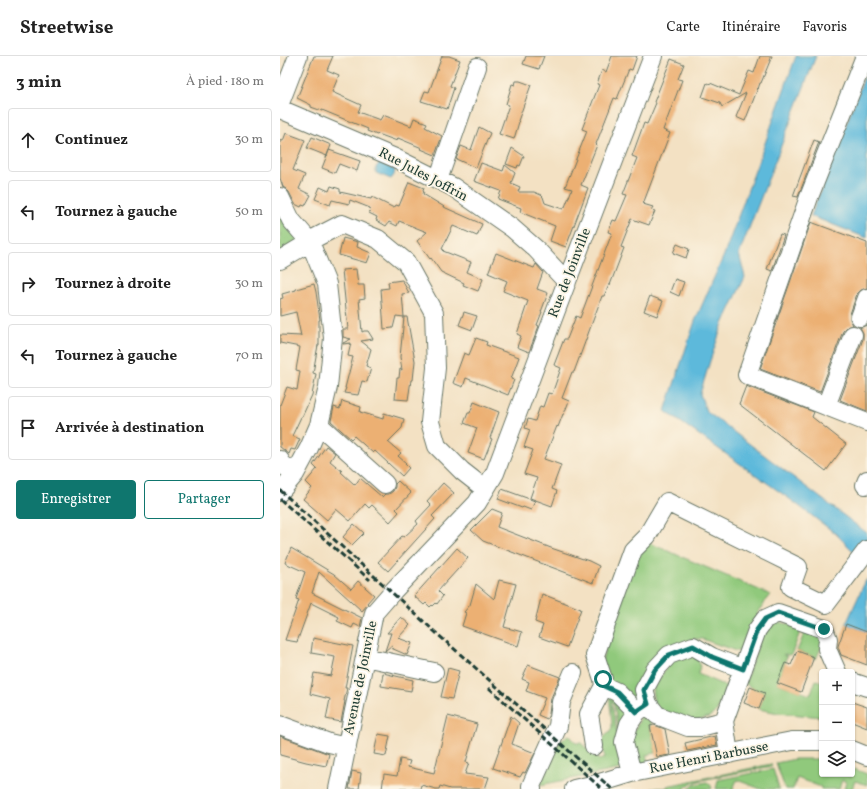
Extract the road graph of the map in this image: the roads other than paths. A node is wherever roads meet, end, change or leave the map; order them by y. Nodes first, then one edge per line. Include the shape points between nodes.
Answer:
1 (298, 56) edge
2 (653, 56) edge
3 (865, 56) edge
4 (478, 67) dead end
5 (280, 103) edge
6 (280, 109) edge
7 (438, 180) junction
8 (280, 197) edge
9 (310, 242) junction
10 (280, 260) edge
11 (567, 282) junction
12 (867, 298) edge
13 (860, 317) dead end
14 (853, 335) dead end
15 (826, 406) junction
16 (867, 422) edge
17 (319, 425) junction
18 (280, 460) edge
19 (295, 474) junction
20 (385, 484) dead end
21 (485, 489) junction
22 (280, 492) edge
23 (867, 550) edge
24 (817, 600) junction
25 (807, 623) junction
26 (365, 657) junction
27 (743, 669) junction
28 (836, 669) edge
29 (434, 672) dead end
30 (573, 673) dead end
31 (855, 683) edge
32 (604, 686) junction
33 (867, 687) edge
34 (642, 708) junction
35 (724, 721) junction
36 (280, 725) edge
37 (819, 742) edge
38 (594, 746) dead end
39 (347, 747) junction
40 (729, 754) junction
41 (632, 773) junction
42 (338, 789) edge
43 (532, 789) edge
44 (574, 789) edge

1 - 5 street
2 - 11 street, Rue de Joinville
3 - 15 street via 809,197 747,375
4 - 7 street
6 - 7 street, Rue Jules Joffrin via 395,158
7 - 11 street, Rue Jules Joffrin via 453,187 512,228
8 - 9 street via 291,220
9 - 10 street
9 - 17 street via 327,284 333,338 328,387
9 - 21 street via 342,224 378,239 406,262 434,313 436,368 430,422 437,446
11 - 21 street, Rue de Joinville via 495,473
12 - 13 street
14 - 15 street
15 - 16 street
17 - 19 street via 310,448
17 - 20 street
18 - 19 street
19 - 22 street
21 - 26 street, Avenue de Joinville via 477,503 374,613
23 - 24 street via 826,604
24 - 25 street
24 - 32 street via 791,587 798,567 667,502 647,536 633,550 595,656
25 - 27 street via 778,613 765,619 757,630
25 - 28 street via 824,629 828,638 826,649
26 - 29 street
26 - 39 street, Avenue de Joinville
27 - 34 street via 712,657 693,646 669,655 655,670 644,690
27 - 35 street
30 - 43 street via 561,702 558,726 531,786
31 - 33 street
32 - 34 street
32 - 38 street via 589,714
34 - 35 street via 688,727
34 - 41 street via 629,724 624,742
35 - 40 street
36 - 39 street
37 - 40 street, Rue Henri Barbusse via 792,741
39 - 42 street, Avenue de Joinville
40 - 41 street, Rue Henri Barbusse
41 - 44 street, Rue Henri Barbusse

